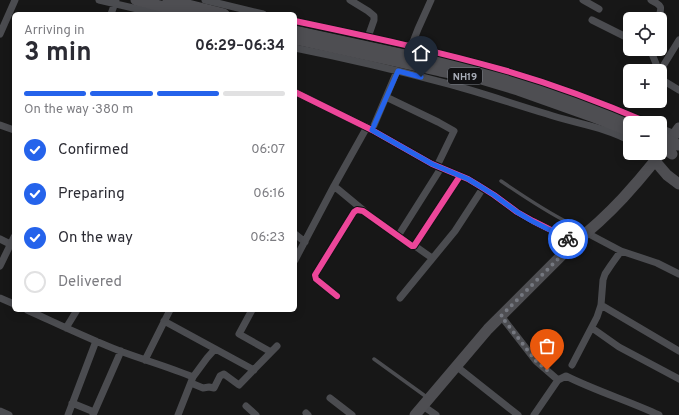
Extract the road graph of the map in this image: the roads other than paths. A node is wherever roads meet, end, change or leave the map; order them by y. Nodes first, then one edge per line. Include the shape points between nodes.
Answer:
1 (15, 0) edge
2 (99, 0) edge
3 (136, 0) edge
4 (168, 0) edge
5 (205, 0) edge
6 (350, 0) edge
7 (431, 0) edge
8 (651, 0) edge
9 (586, 1) edge
10 (116, 2) edge
11 (599, 9) dead end
12 (113, 12) edge
13 (133, 12) edge
14 (152, 12) edge
15 (184, 12) edge
16 (216, 12) edge
17 (255, 12) edge
18 (660, 12) edge
19 (592, 20) dead end
20 (297, 21) edge
21 (297, 31) edge
22 (0, 34) edge
23 (623, 36) edge
24 (368, 37) junction
25 (297, 38) edge
26 (679, 40) edge
27 (411, 47) junction
28 (297, 48) edge
29 (664, 64) edge
30 (398, 71) junction
31 (667, 83) edge
32 (679, 90) edge
33 (297, 93) edge
34 (386, 97) junction
35 (632, 116) edge
36 (623, 120) edge
37 (0, 126) edge
38 (369, 128) junction
39 (12, 129) edge
40 (623, 129) edge
41 (667, 135) edge
42 (623, 137) edge
43 (667, 139) edge
44 (677, 144) edge
45 (667, 145) edge
46 (655, 161) junction
47 (439, 167) junction
48 (460, 176) junction
49 (501, 181) dead end
50 (679, 184) edge
51 (334, 186) junction
52 (483, 188) junction
53 (363, 211) junction
54 (570, 223) dead end
55 (585, 232) junction
56 (297, 236) edge
57 (398, 236) junction
58 (0, 239) edge
59 (12, 240) edge
60 (305, 242) junction
61 (575, 242) junction
62 (10, 244) junction
63 (415, 246) junction
64 (621, 250) junction
65 (297, 256) edge
66 (432, 258) junction
67 (0, 266) edge
68 (679, 274) edge
69 (337, 296) dead end
70 (0, 298) edge
71 (400, 298) dead end
72 (12, 303) edge
73 (601, 305) junction
74 (31, 312) edge
75 (76, 312) edge
76 (169, 312) edge
77 (251, 312) edge
78 (501, 316) junction
79 (164, 321) junction
80 (66, 328) junction
81 (592, 328) junction
82 (96, 341) junction
83 (277, 346) dead end
84 (215, 349) junction
85 (679, 351) edge
86 (121, 352) junction
87 (271, 352) junction
88 (374, 359) dead end
89 (145, 360) junction
90 (572, 365) dead end
91 (456, 366) junction
92 (254, 370) junction
93 (192, 380) junction
94 (558, 380) junction
95 (679, 380) edge
96 (330, 398) dead end
97 (426, 402) junction
98 (72, 403) junction
99 (246, 406) dead end
100 (0, 412) edge
101 (93, 413) edge
102 (9, 415) edge
103 (68, 415) edge
104 (179, 415) edge
105 (256, 415) edge
106 (352, 415) edge
107 (415, 415) edge
108 (436, 415) edge
109 (518, 415) edge
110 (534, 415) edge
111 (659, 415) edge

1 - 22 street
2 - 10 street
3 - 15 highway
4 - 16 highway
5 - 17 street
6 - 24 street via 374,16
7 - 27 street
8 - 18 street via 661,6
9 - 11 street
10 - 12 street
10 - 13 street
10 - 14 street
19 - 23 street
20 - 24 street
21 - 36 highway, NH19 via 493,74
24 - 27 street
25 - 40 highway, NH19 via 478,78
26 - 29 street
27 - 35 street via 522,76
28 - 30 street
30 - 34 street
30 - 42 street via 460,87
31 - 32 street
33 - 38 street
34 - 38 street
34 - 47 street via 454,131
37 - 39 street
38 - 47 street
38 - 51 street
41 - 44 street
43 - 44 highway, bridge
44 - 45 highway, bridge
44 - 46 highway
46 - 50 highway
46 - 55 highway via 616,205
47 - 48 street
47 - 57 street
48 - 52 street
48 - 63 street
49 - 54 lane
51 - 53 street
51 - 60 street
52 - 61 street via 532,221
52 - 66 street via 455,231
53 - 57 street
53 - 69 street via 354,212 315,274 316,279
55 - 61 highway
55 - 64 street
56 - 60 street
57 - 63 street
58 - 62 street
59 - 62 street
60 - 65 street
61 - 78 highway
62 - 67 street
63 - 66 street
64 - 68 street
64 - 73 street via 602,280
66 - 71 street
70 - 72 street
73 - 81 street
73 - 85 street
74 - 80 street
75 - 80 street
76 - 79 street
77 - 87 street via 239,334
78 - 91 highway
78 - 94 street via 536,361
79 - 84 street
79 - 89 street
80 - 82 street
81 - 90 street
81 - 95 street
82 - 86 street
82 - 98 street
83 - 87 street
84 - 92 street
84 - 93 street
86 - 89 street
86 - 101 street
87 - 92 street
88 - 97 lane
89 - 93 street via 176,370
91 - 97 highway
91 - 109 street
92 - 93 street via 239,385 224,374 220,376 214,388 203,388
93 - 104 street
94 - 110 street
94 - 111 street via 566,376
96 - 106 street
97 - 107 highway
97 - 108 street
98 - 101 street
98 - 103 street
99 - 105 street
100 - 102 street

